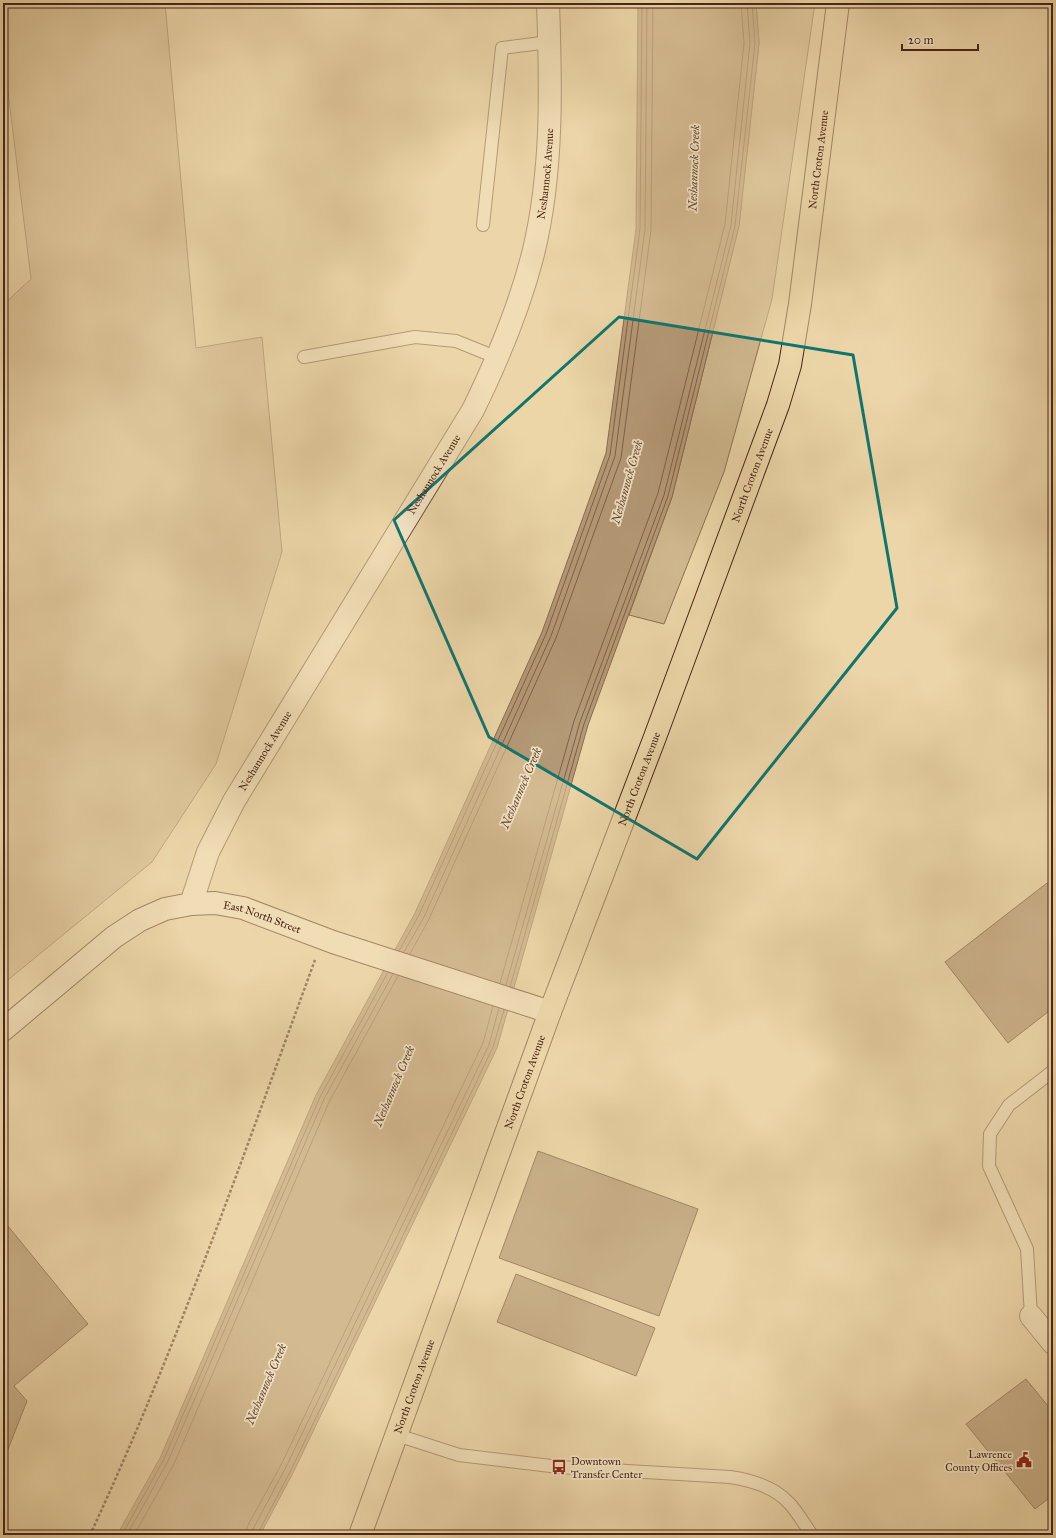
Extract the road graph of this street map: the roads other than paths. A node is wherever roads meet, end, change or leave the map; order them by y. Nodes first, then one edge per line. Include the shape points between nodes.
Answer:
1 (548, 3) edge
2 (838, 3) edge
3 (549, 42) junction
4 (483, 225) dead end
5 (304, 357) dead end
6 (498, 358) junction
7 (191, 904) junction
8 (550, 1012) junction
9 (3, 1030) edge
10 (1053, 1071) edge
11 (1032, 1316) joint
12 (1053, 1344) edge
13 (397, 1435) junction
14 (360, 1535) edge
15 (812, 1535) edge

1 - 3 street, Neshannock Avenue
2 - 8 main road, North Croton Avenue via 790,365 778,405 650,752
3 - 4 lane via 502,48
3 - 6 street, Neshannock Avenue via 549,130 542,204 533,253
5 - 6 lane via 415,337 456,341
6 - 7 street, Neshannock Avenue via 473,410 234,802 208,852
7 - 8 street, East North Street via 215,902 238,906 333,942
7 - 9 street, East North Street via 165,909 146,917 114,937
8 - 13 main road, North Croton Avenue
10 - 11 lane via 1009,1105 990,1134 989,1166 1027,1249
11 - 12 street
13 - 14 main road, North Croton Avenue
13 - 15 lane via 459,1455 559,1467 730,1477 752,1481 787,1501

